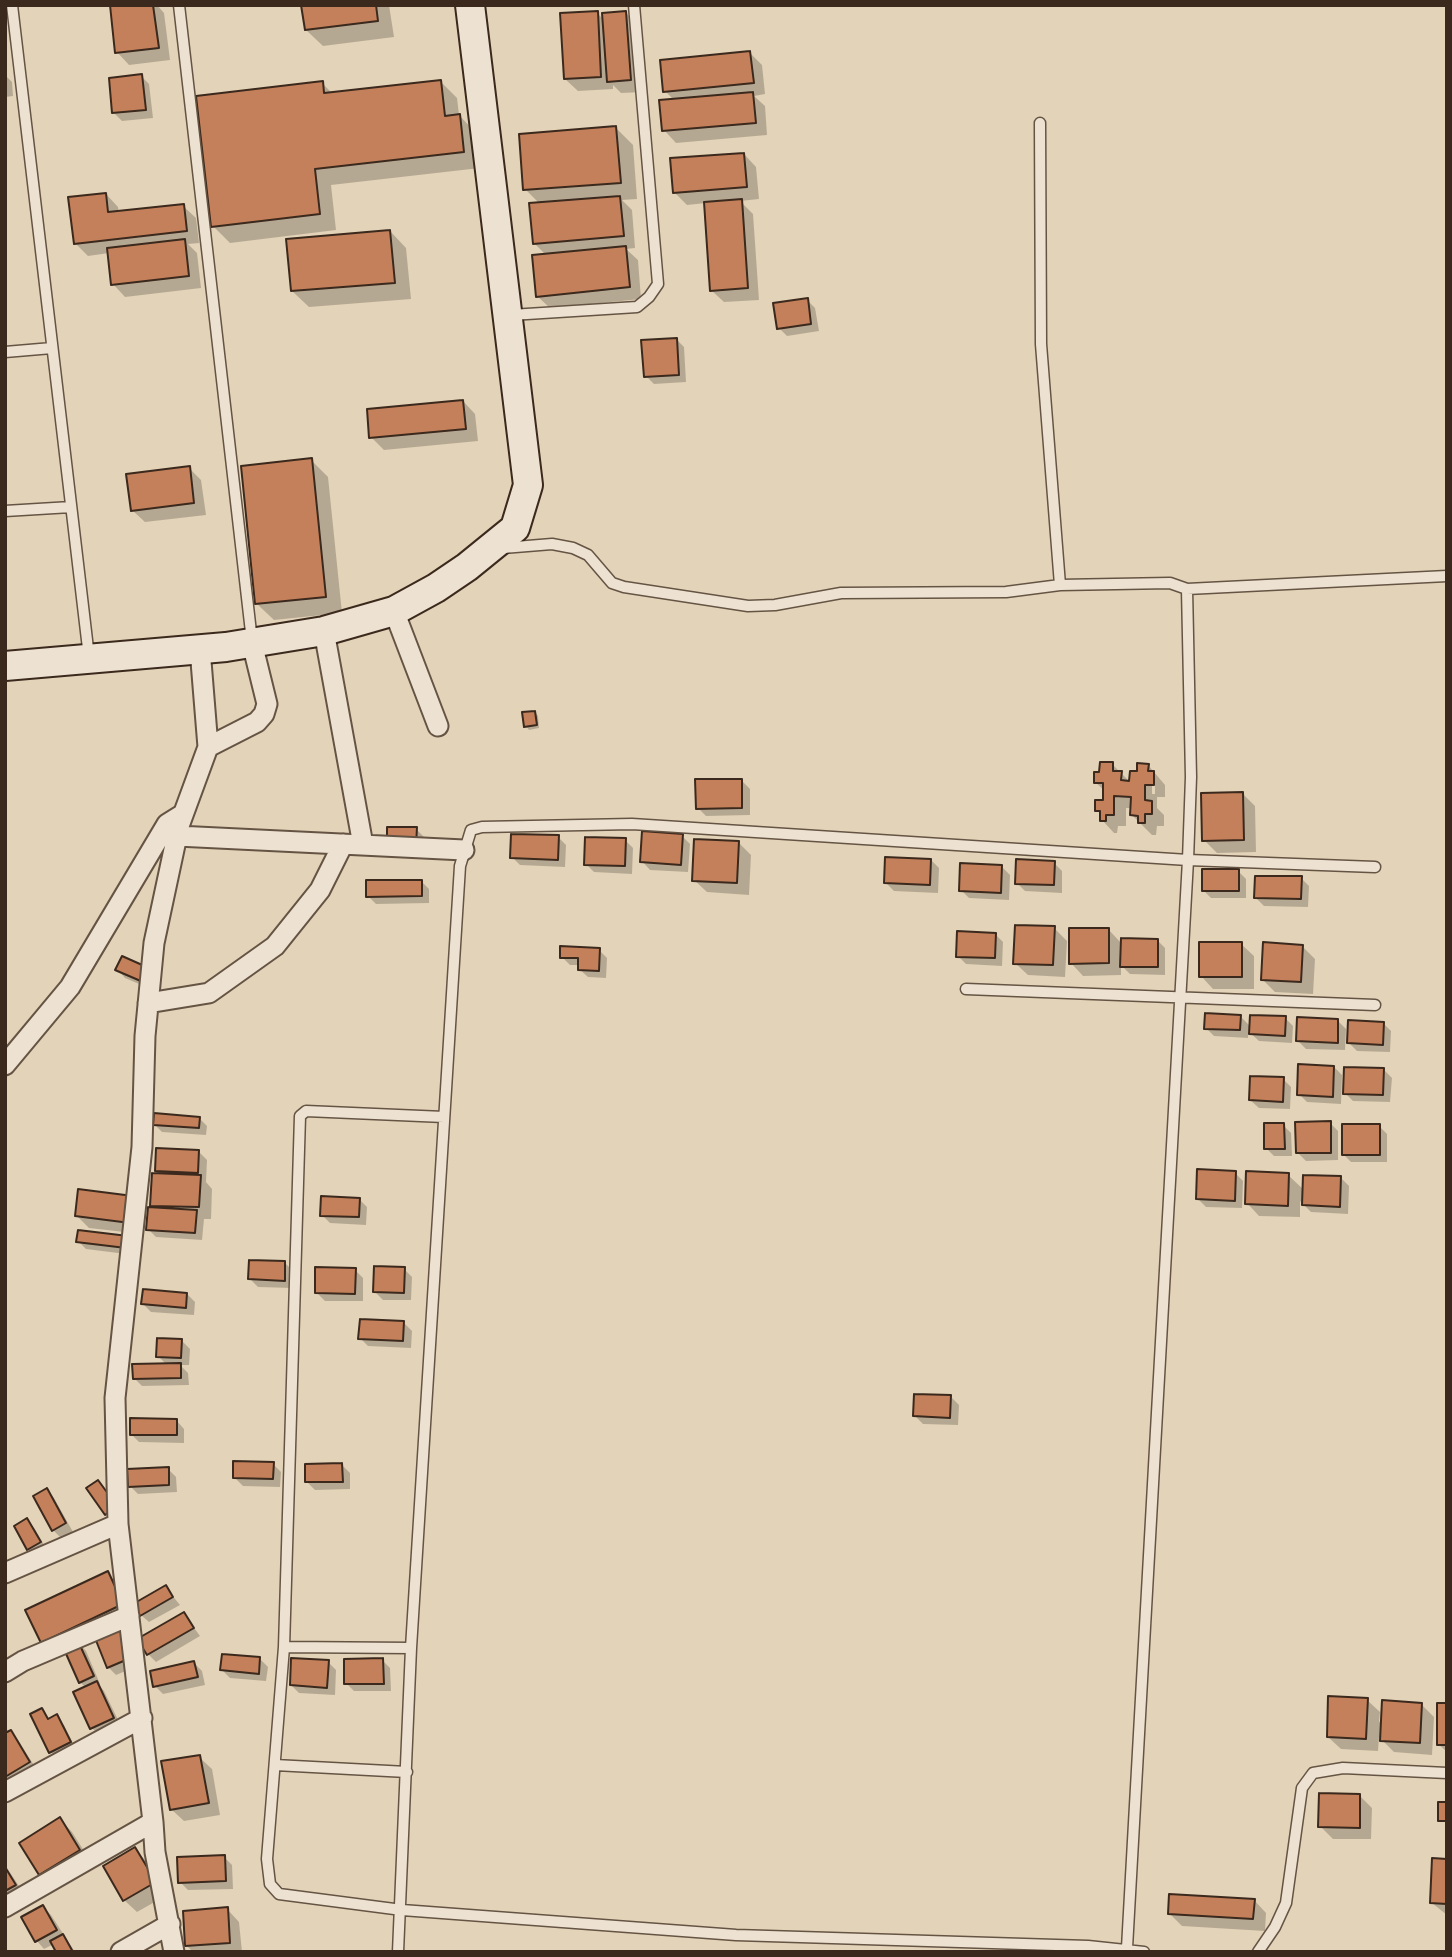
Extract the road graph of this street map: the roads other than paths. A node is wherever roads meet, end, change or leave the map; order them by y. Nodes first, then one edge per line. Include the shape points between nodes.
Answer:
1 (12, 5) edge
2 (179, 5) edge
3 (470, 5) edge
4 (634, 5) edge
5 (1040, 123) dead end
6 (507, 315) junction
7 (52, 348) junction
8 (5, 352) edge
9 (71, 507) junction
10 (5, 511) edge
11 (489, 549) junction
12 (1447, 576) edge
13 (1060, 585) junction
14 (1187, 589) junction
15 (394, 611) junction
16 (324, 631) junction
17 (252, 643) junction
18 (200, 649) junction
19 (89, 657) junction
20 (5, 666) edge
21 (438, 726) dead end
22 (208, 747) junction
23 (183, 814) junction
24 (177, 836) junction
25 (353, 844) junction
26 (464, 850) junction
27 (1188, 860) junction
28 (1375, 867) dead end
29 (965, 989) dead end
30 (1179, 996) junction
31 (148, 1003) junction
32 (1375, 1004) dead end
33 (5, 1065) edge
34 (444, 1117) junction
35 (118, 1524) junction
36 (5, 1573) edge
37 (129, 1616) junction
38 (284, 1647) junction
39 (411, 1648) junction
40 (5, 1672) edge
41 (142, 1718) junction
42 (275, 1765) junction
43 (407, 1772) junction
44 (1447, 1773) edge
45 (5, 1792) edge
46 (153, 1822) junction
47 (5, 1907) edge
48 (402, 1910) junction
49 (170, 1924) junction
50 (1127, 1948) junction
51 (121, 1952) edge
52 (174, 1952) edge
53 (398, 1952) edge
54 (1144, 1952) edge
55 (1258, 1952) edge

1 - 7 lane
2 - 17 lane
3 - 6 street
4 - 6 lane via 658,284 637,307
5 - 13 lane via 1041,344
6 - 11 street via 528,485 515,528
7 - 8 lane
7 - 9 lane
9 - 10 lane
9 - 19 lane
11 - 13 lane via 552,544 573,548 588,555 612,583 624,587 748,606 841,593 1006,592
11 - 15 street via 436,588
12 - 14 lane
13 - 14 lane via 1170,583
14 - 27 lane
15 - 16 street
15 - 21 street
16 - 17 street
16 - 25 street
17 - 18 street
17 - 22 street via 267,704 264,714
18 - 19 street
18 - 22 street
19 - 20 street
22 - 23 street
23 - 24 street
23 - 33 street via 167,824 70,987
24 - 25 street
24 - 31 street via 154,943
25 - 26 street
25 - 31 street via 275,946 209,993
26 - 27 lane via 471,830 482,827 632,824
26 - 34 lane
27 - 28 lane
27 - 30 lane
29 - 30 lane
30 - 32 lane
30 - 50 lane
31 - 35 street via 142,1147 115,1398
34 - 38 lane via 306,1111 300,1116
34 - 39 lane
35 - 36 street
35 - 37 street
37 - 40 street
37 - 41 street
38 - 39 lane
38 - 42 lane
39 - 43 lane
41 - 45 street
41 - 46 street
42 - 43 lane
42 - 48 lane via 270,1884 279,1894
43 - 48 lane
44 - 55 lane via 1343,1768 1313,1773 1302,1788 1286,1903
46 - 47 street
46 - 49 street
48 - 50 lane via 736,1935
48 - 53 lane
49 - 51 street
49 - 52 street
50 - 54 lane

